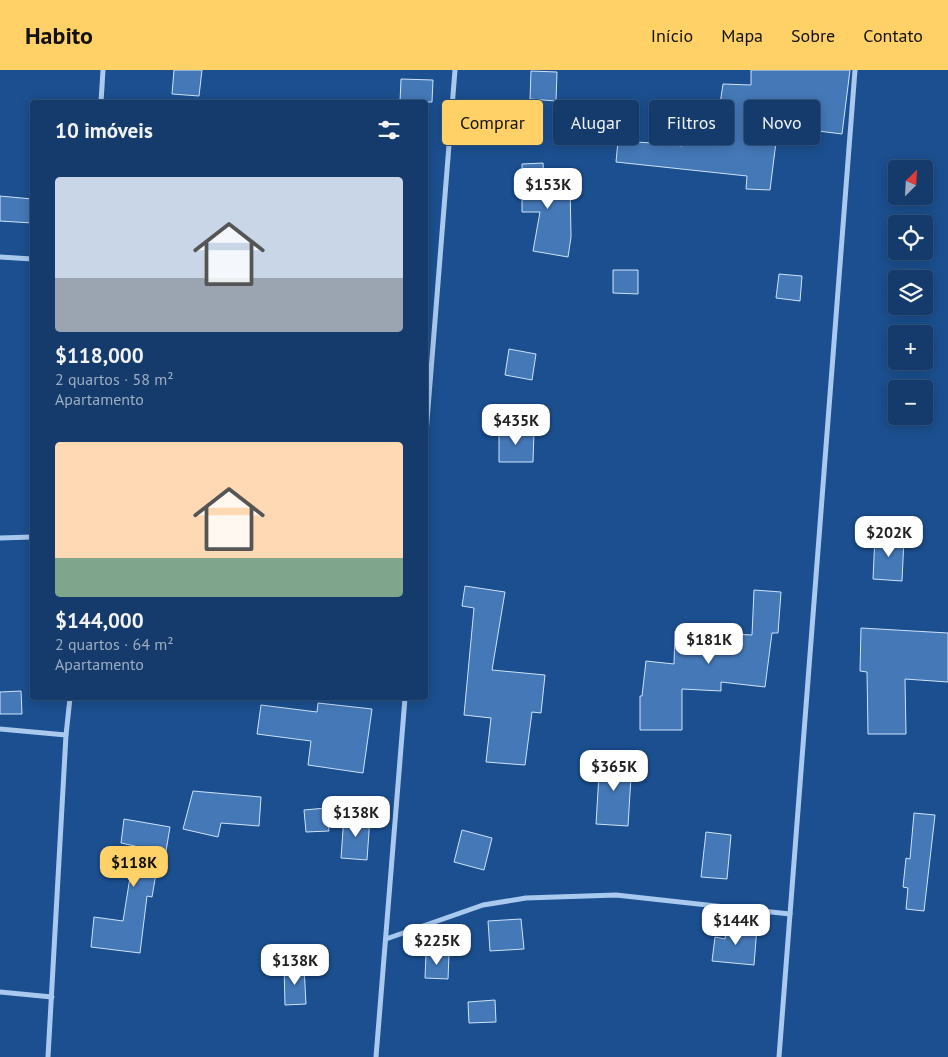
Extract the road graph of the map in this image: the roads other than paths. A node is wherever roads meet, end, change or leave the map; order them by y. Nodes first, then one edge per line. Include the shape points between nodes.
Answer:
1 (103, 70) edge
2 (455, 70) edge
3 (855, 70) edge
4 (101, 100) edge
5 (0, 256) edge
6 (30, 259) edge
7 (428, 408) edge
8 (30, 537) edge
9 (0, 538) edge
10 (70, 700) edge
11 (405, 700) edge
12 (0, 729) edge
13 (66, 735) junction
14 (790, 914) junction
15 (386, 939) junction
16 (0, 992) edge
17 (52, 997) junction
18 (48, 1057) edge
19 (376, 1057) edge
20 (779, 1057) edge

1 - 4 street
2 - 7 street
3 - 14 street
5 - 6 street
8 - 9 street
10 - 13 street
11 - 15 street
12 - 13 street
13 - 17 street
14 - 15 street via 696,906 616,894 526,898 483,905
14 - 20 street
15 - 19 street
16 - 17 street
17 - 18 street

